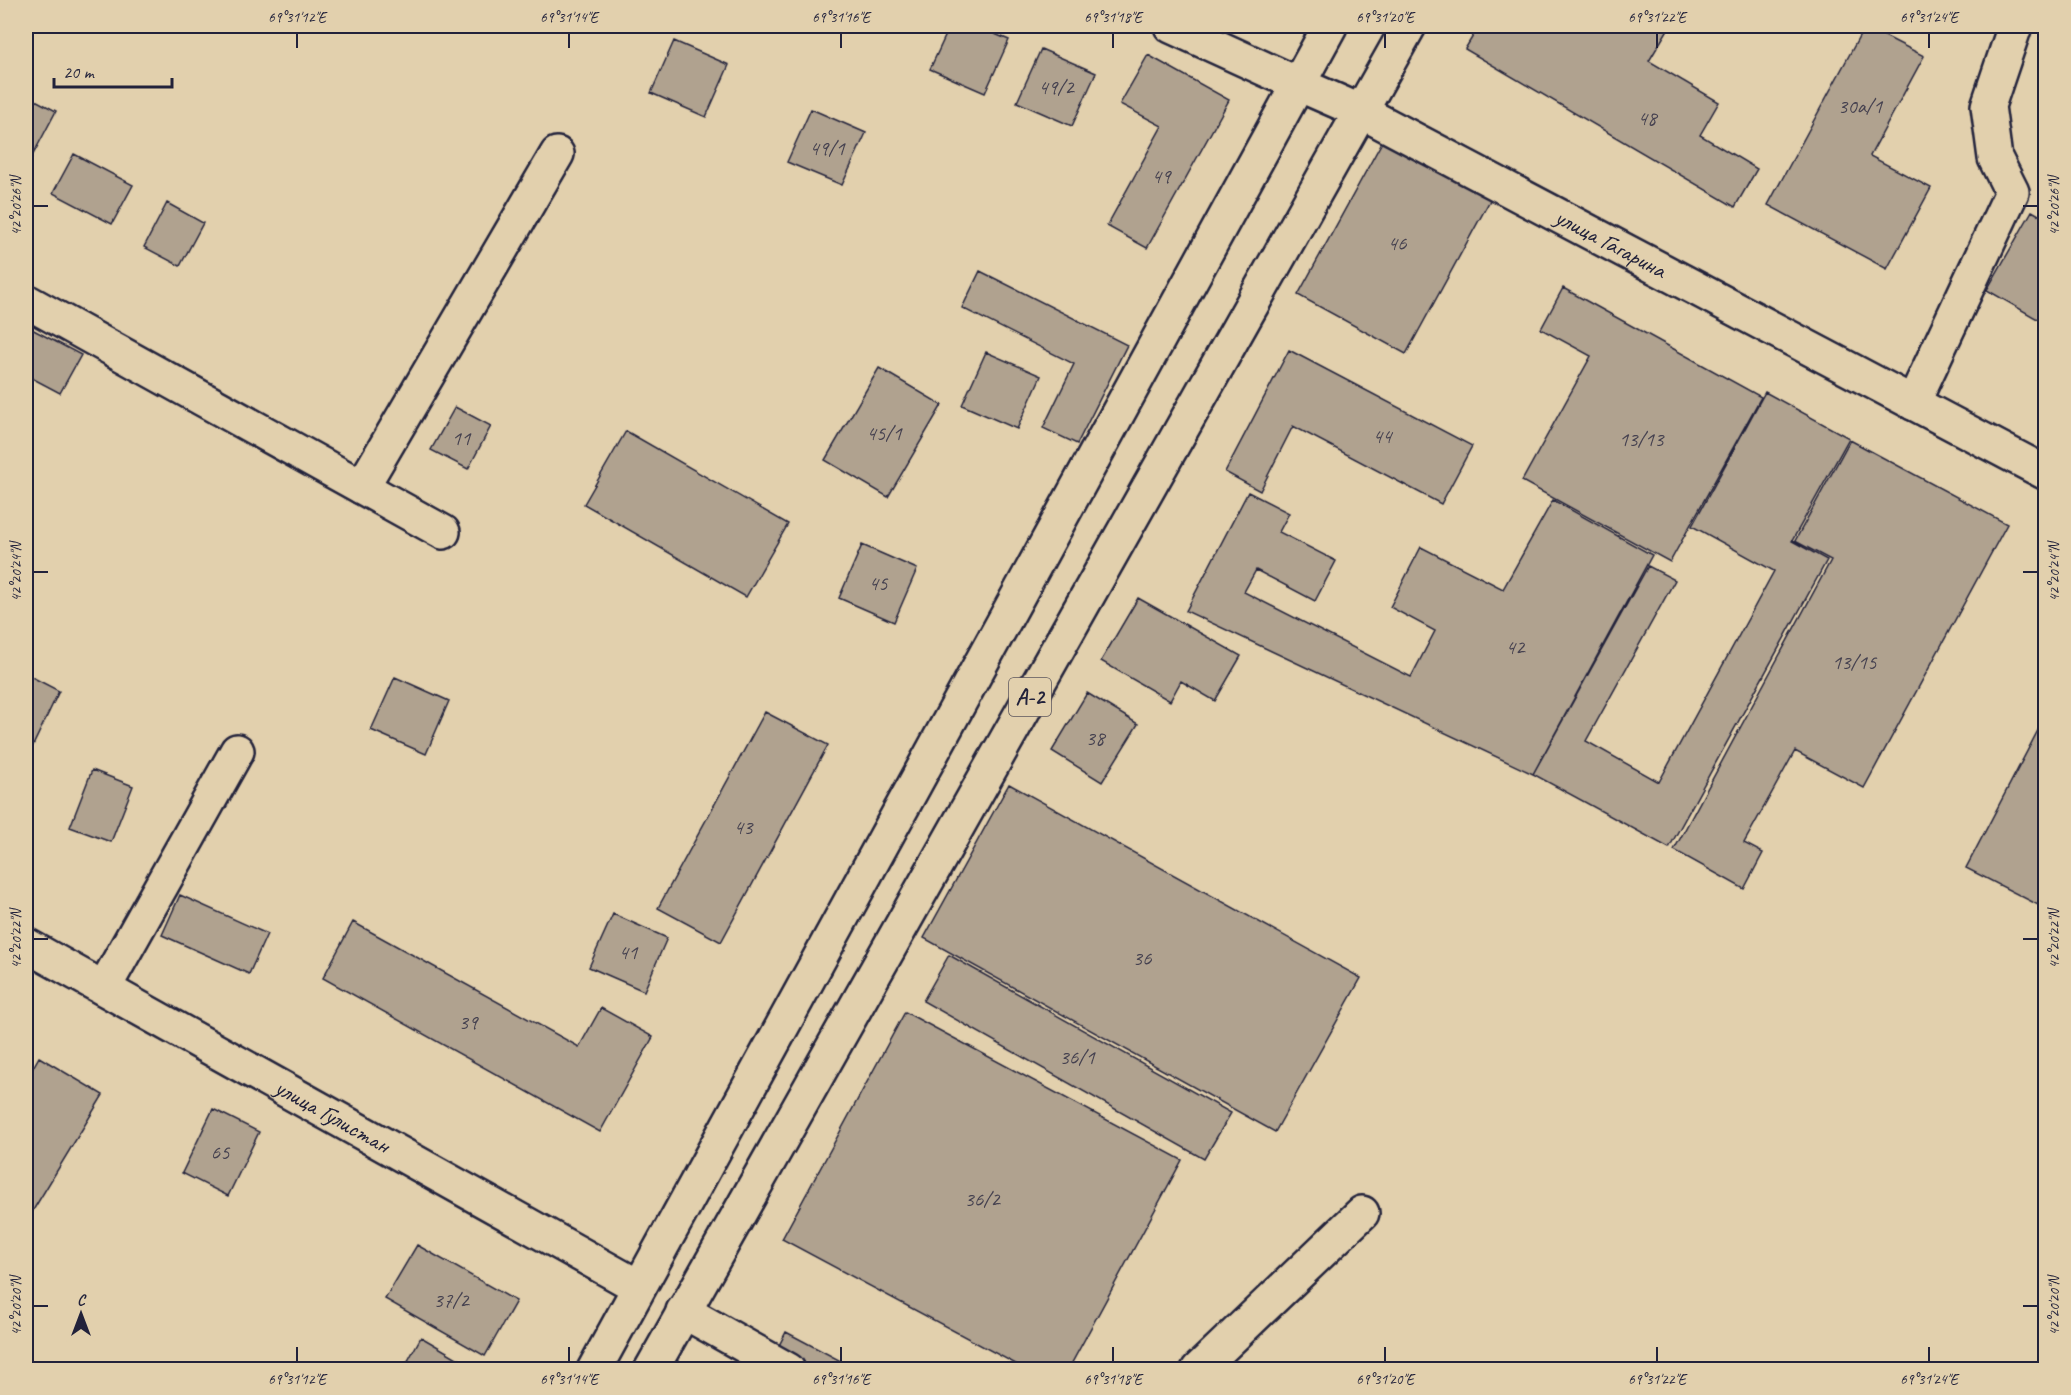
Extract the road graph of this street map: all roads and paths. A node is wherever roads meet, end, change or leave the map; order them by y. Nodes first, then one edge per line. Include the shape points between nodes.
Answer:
1 (1171, 26) edge
2 (1330, 26) edge
3 (1409, 26) edge
4 (2015, 26) edge
5 (1298, 84) junction
6 (1362, 112) junction
7 (557, 154) dead end
8 (26, 301) edge
9 (1913, 403) junction
10 (2046, 473) edge
11 (362, 487) junction
12 (442, 532) dead end
13 (237, 751) dead end
14 (26, 945) edge
15 (104, 988) junction
16 (1362, 1213) dead end
17 (639, 1287) junction
18 (683, 1311) junction
19 (594, 1370) edge
20 (651, 1370) edge
21 (788, 1370) edge
22 (1198, 1370) edge

1 - 5 main road, улица Гагарина
2 - 5 main road, A-2
3 - 6 main road, A-2
4 - 9 main road via 1988,106 1995,158 2012,192
5 - 6 main road, улица Гагарина
5 - 17 main road, A-2
6 - 9 main road, улица Гагарина
6 - 18 main road, A-2
7 - 11 main road
8 - 11 main road
9 - 10 main road, улица Гагарина
11 - 12 main road
13 - 15 main road
14 - 15 main road, улица Гулистан
15 - 17 main road, улица Гулистан
16 - 22 main road
17 - 19 main road, A-2
18 - 20 main road, A-2
18 - 21 main road

